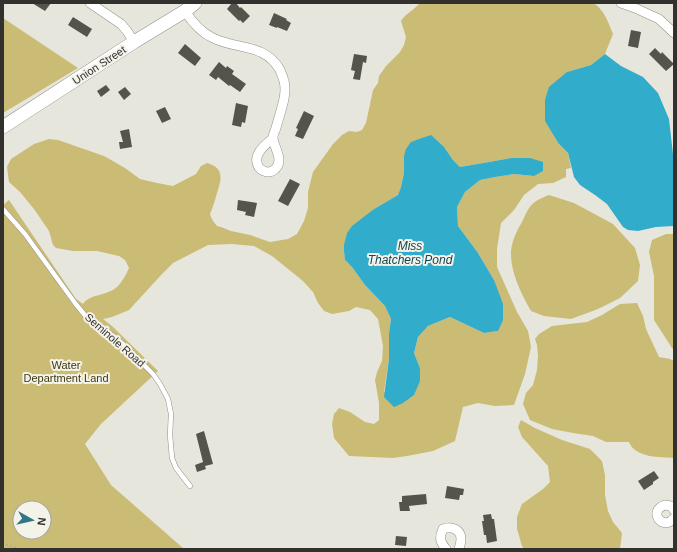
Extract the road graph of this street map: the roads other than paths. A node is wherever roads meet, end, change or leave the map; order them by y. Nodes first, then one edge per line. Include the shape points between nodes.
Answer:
1 (90, 3) edge
2 (195, 3) edge
3 (621, 3) edge
4 (184, 11) junction
5 (674, 33) edge
6 (134, 42) junction
7 (3, 127) edge
8 (273, 138) dead end
9 (3, 209) edge
10 (190, 486) dead end
11 (674, 510) edge
12 (674, 518) edge
13 (446, 549) edge
14 (460, 549) edge

1 - 6 street via 121,24
2 - 4 main road, Union Street
3 - 5 street via 659,19
4 - 6 main road, Union Street
4 - 8 street via 194,25 212,38 262,52 276,63 284,80 285,90
6 - 7 main road, Union Street
9 - 10 lane, Seminole Road via 25,234 88,319 115,337 160,384 168,399 171,414 172,458 176,468
11 - 12 street via 671,506 665,505 659,508 657,513 659,519 665,523
13 - 14 street via 442,545 440,534 448,527 460,532

